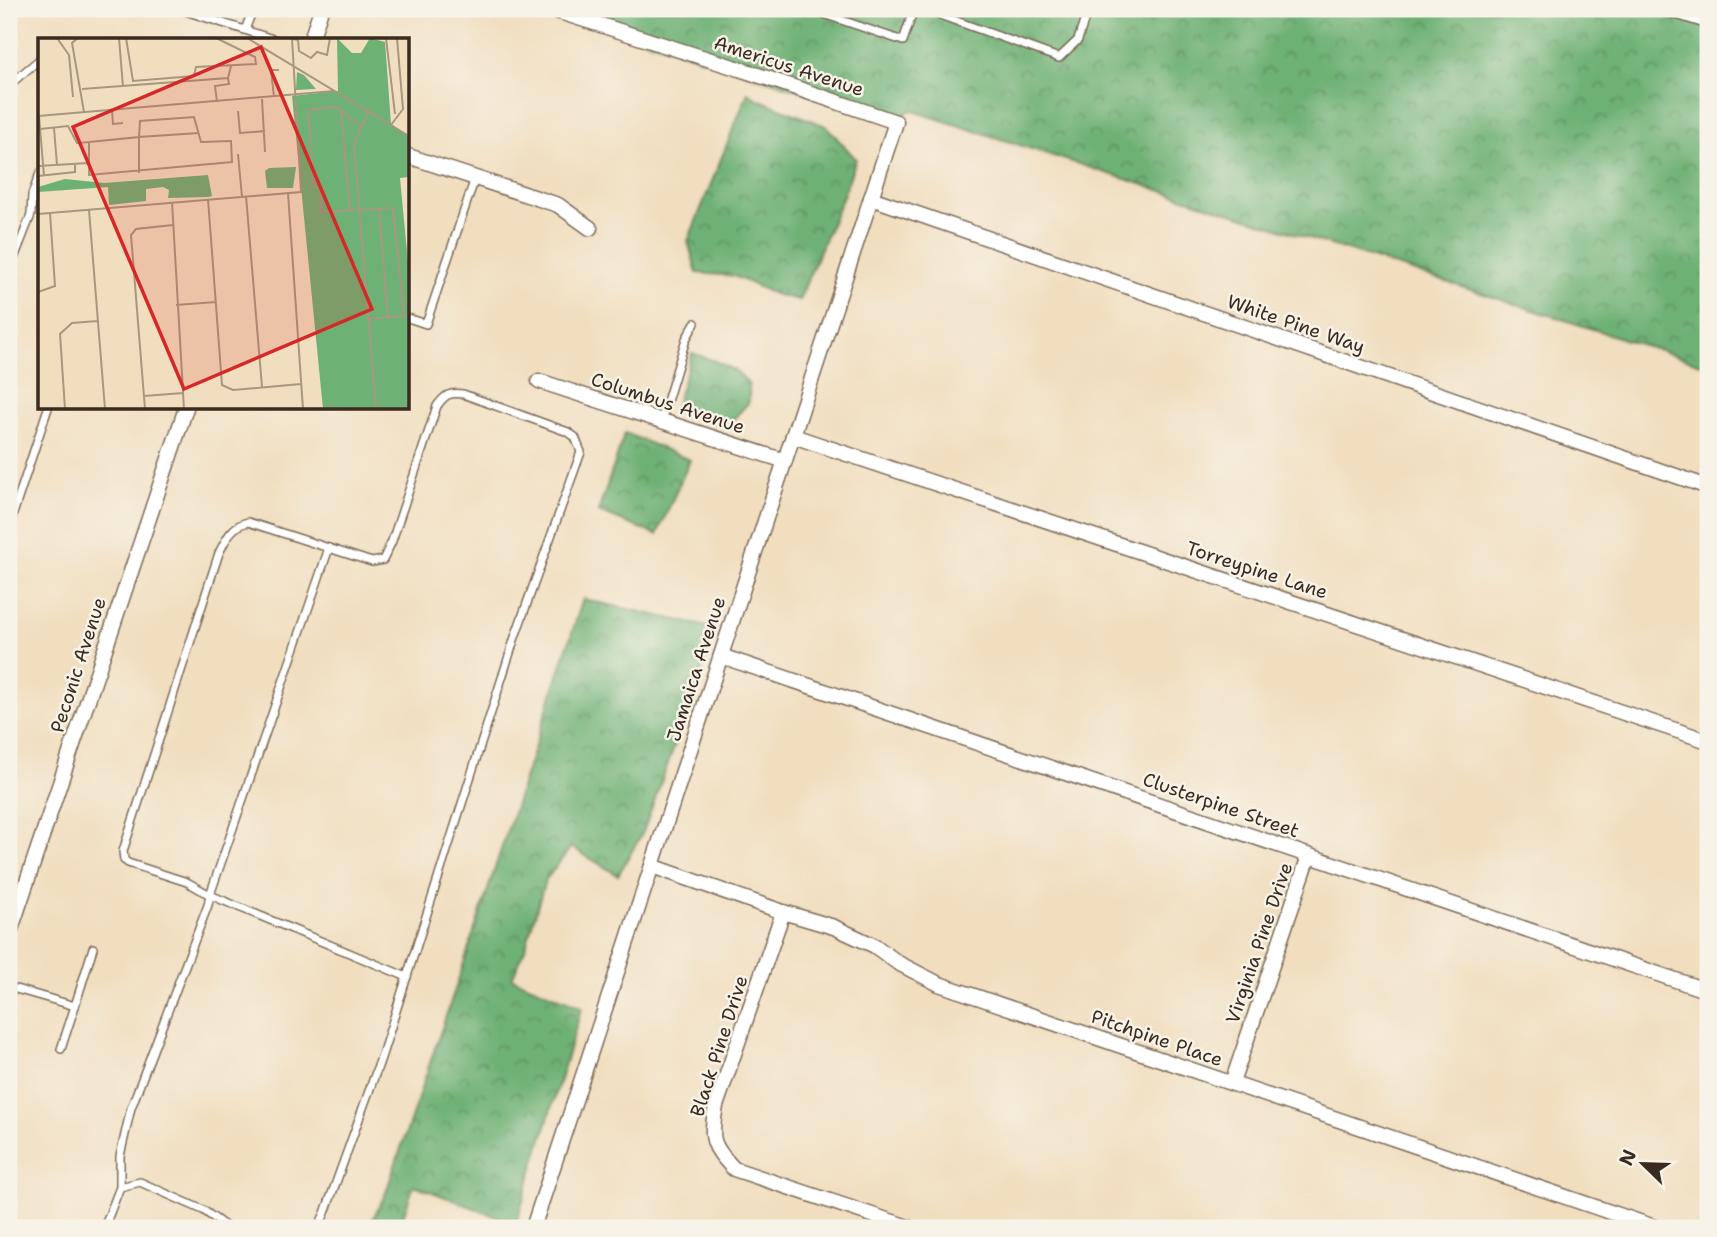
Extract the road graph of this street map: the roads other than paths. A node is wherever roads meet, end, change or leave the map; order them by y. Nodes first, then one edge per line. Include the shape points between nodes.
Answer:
1 (179, 9) edge
2 (253, 9) edge
3 (321, 9) edge
4 (550, 9) edge
5 (809, 9) edge
6 (914, 9) edge
7 (923, 9) edge
8 (1088, 9) edge
9 (1657, 9) edge
10 (1708, 26) edge
11 (245, 30) junction
12 (270, 38) edge
13 (312, 38) edge
14 (38, 61) edge
15 (9, 85) edge
16 (896, 122) joint
17 (410, 157) edge
18 (38, 178) edge
19 (475, 178) junction
20 (871, 198) junction
21 (31, 215) junction
22 (38, 219) edge
23 (590, 229) dead end
24 (9, 271) edge
25 (410, 319) edge
26 (695, 323) dead end
27 (539, 381) dead end
28 (47, 410) edge
29 (185, 410) edge
30 (662, 421) junction
31 (793, 436) junction
32 (785, 461) junction
33 (1708, 487) edge
34 (9, 526) edge
35 (329, 548) junction
36 (720, 656) junction
37 (1708, 741) edge
38 (1309, 856) junction
39 (652, 866) junction
40 (210, 895) junction
41 (783, 912) junction
42 (9, 935) edge
43 (93, 948) dead end
44 (407, 977) junction
45 (9, 987) edge
46 (1708, 990) edge
47 (75, 1006) junction
48 (61, 1049) dead end
49 (1232, 1083) junction
50 (120, 1187) junction
51 (104, 1228) edge
52 (228, 1228) edge
53 (318, 1228) edge
54 (533, 1228) edge
55 (911, 1228) edge
56 (1657, 1228) edge

1 - 11 lane
2 - 11 lane
3 - 13 street
4 - 16 street, Americus Avenue
5 - 6 lane via 903,41
7 - 8 lane via 1059,58 1078,40
9 - 10 lane
11 - 12 lane
14 - 15 lane
16 - 20 street, Jamaica Avenue
17 - 19 street
18 - 21 lane
19 - 23 street via 558,205
19 - 25 lane via 426,324
20 - 31 street, Jamaica Avenue
20 - 33 street, White Pine Way
21 - 22 lane
21 - 24 lane
26 - 30 lane
27 - 30 street, Columbus Avenue
28 - 34 lane
29 - 42 street, Peconic Avenue
30 - 32 street, Columbus Avenue
31 - 32 street, Jamaica Avenue
31 - 37 street, Torreypine Lane
32 - 36 street, Jamaica Avenue
35 - 40 lane
35 - 40 lane via 248,522 232,530 219,554 124,851 128,863 187,882
35 - 44 lane via 372,562 383,560 436,406 444,396 463,394 575,437 580,452 515,637
36 - 38 street, Clusterpine Street
36 - 39 street, Jamaica Avenue
38 - 46 street, Clusterpine Street
38 - 49 street, Virginia Pine Drive
39 - 41 street, Pitchpine Place
39 - 54 street, Jamaica Avenue
40 - 44 lane
40 - 50 lane via 131,1108 120,1156
41 - 49 street, Pitchpine Place via 834,927 939,984
41 - 55 street, Black Pine Drive via 716,1106 712,1130 716,1150 734,1169
43 - 47 lane
44 - 53 lane
45 - 47 lane
47 - 48 lane
49 - 56 street, Pitchpine Place
50 - 51 lane
50 - 52 lane via 141,1182 203,1210

